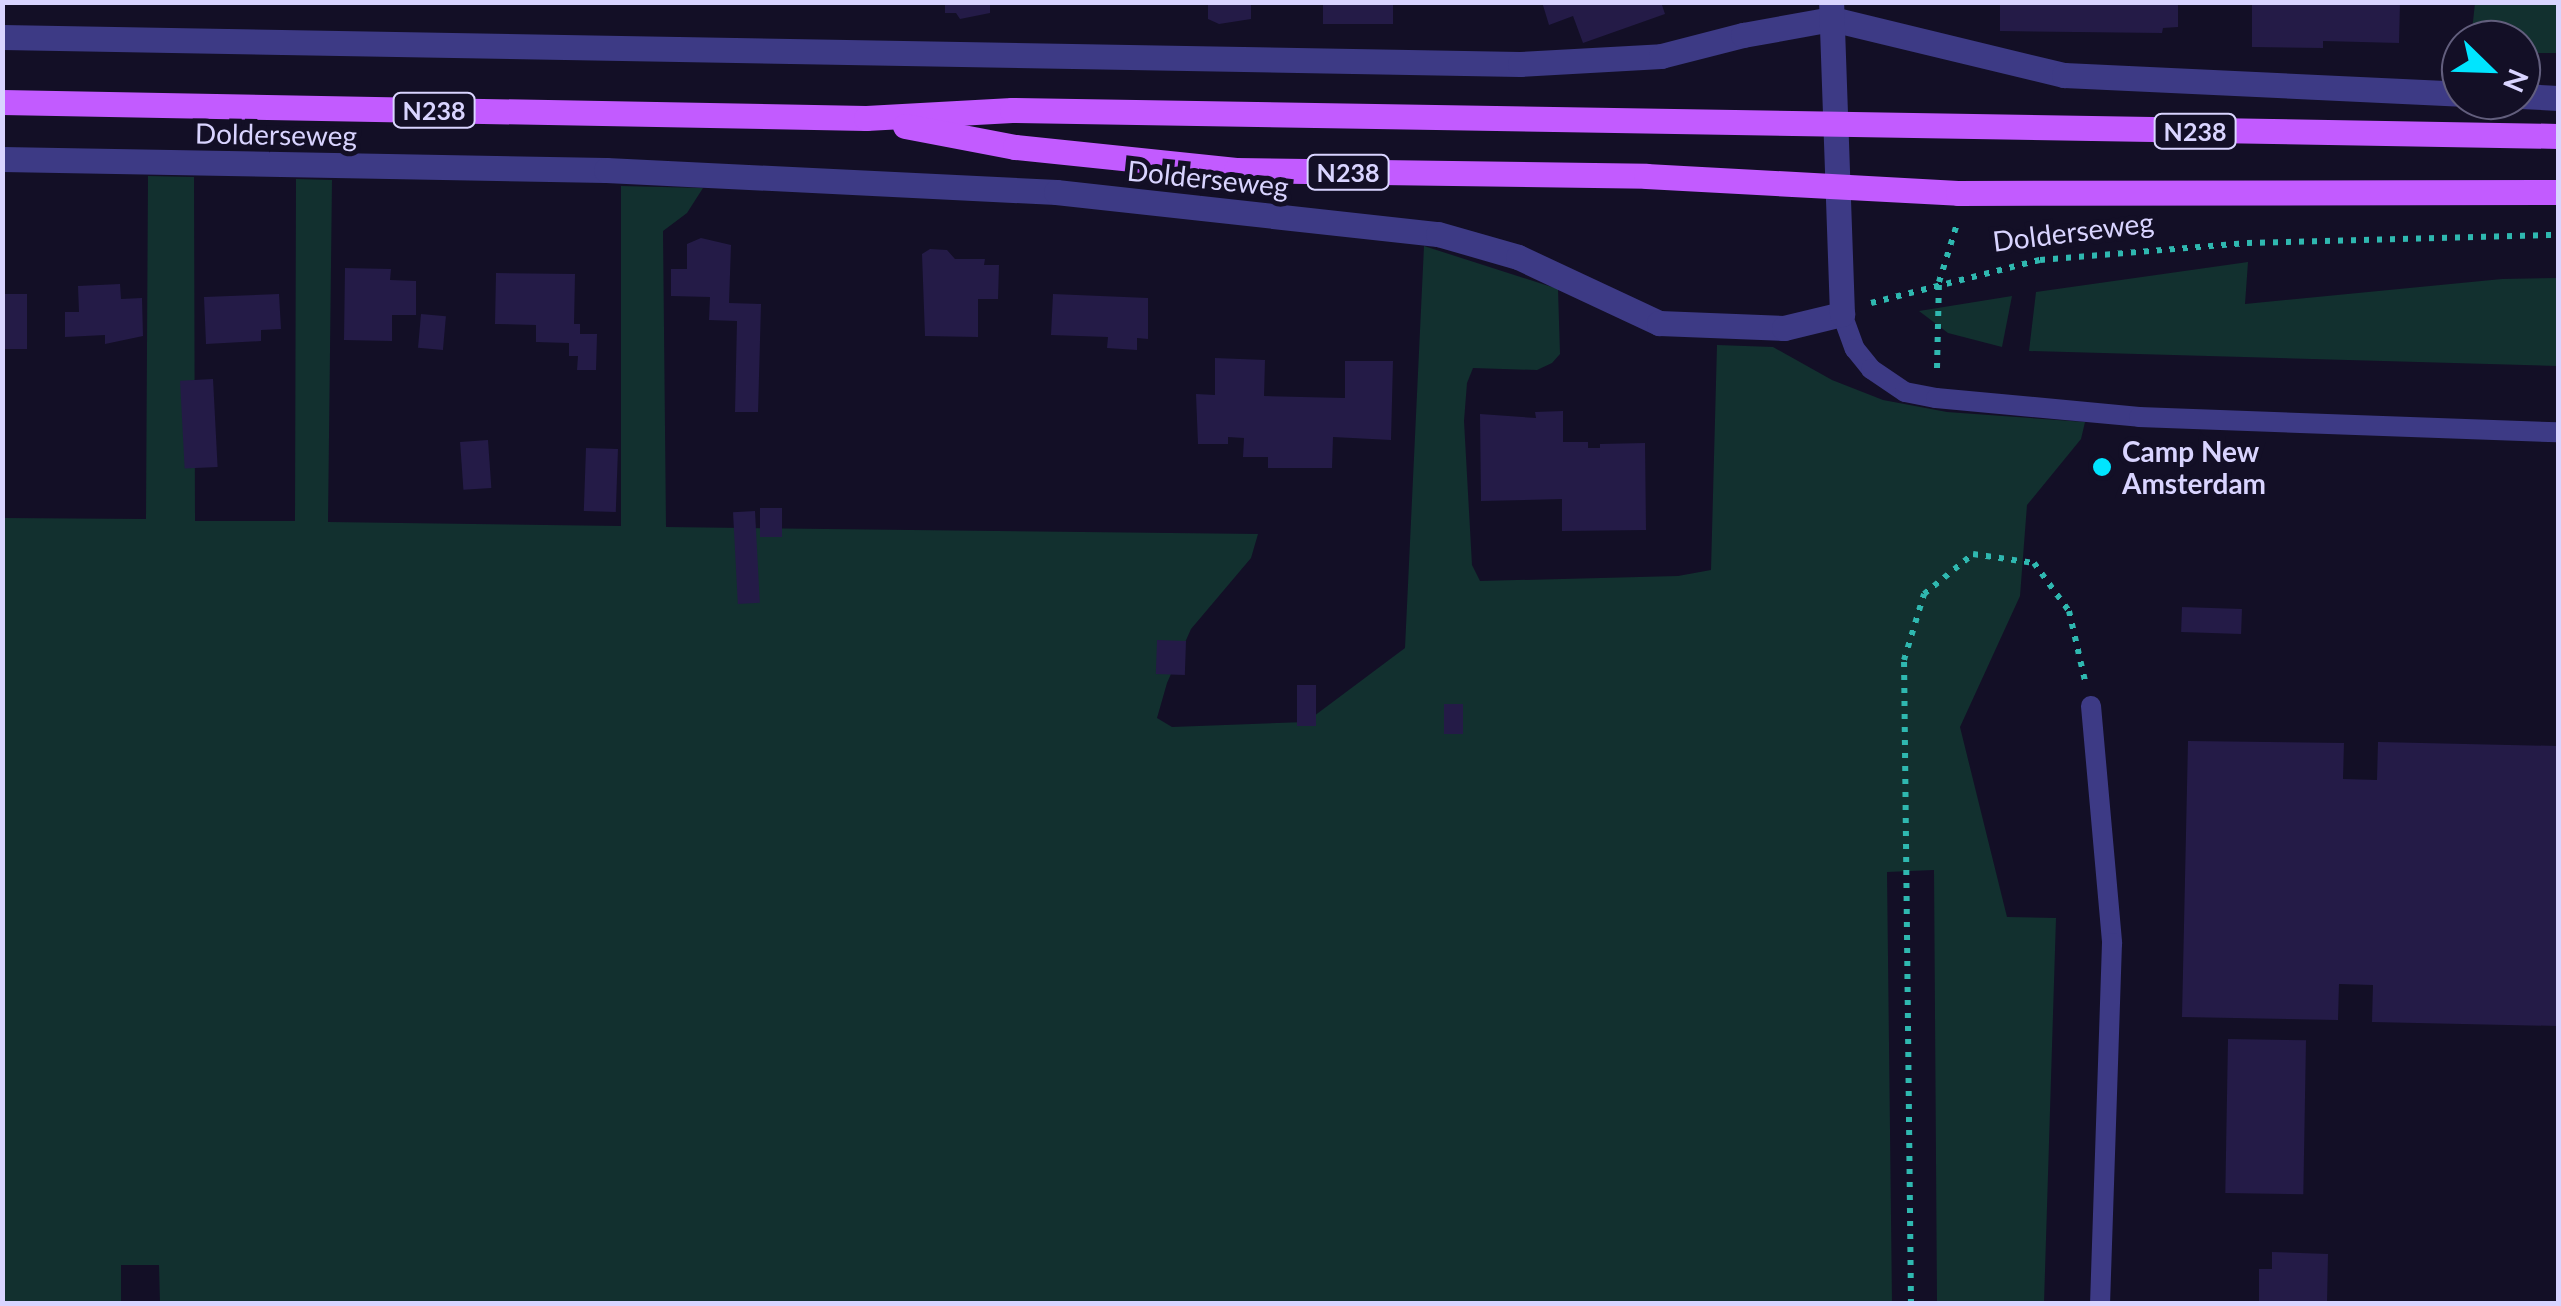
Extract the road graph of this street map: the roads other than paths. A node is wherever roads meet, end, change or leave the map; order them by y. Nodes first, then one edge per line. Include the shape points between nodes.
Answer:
1 (1831, 11) edge
2 (2, 37) edge
3 (2441, 93) edge
4 (2, 102) edge
5 (866, 118) junction
6 (1832, 126) junction
7 (2558, 136) edge
8 (2, 159) edge
9 (1834, 185) junction
10 (2558, 192) edge
11 (1842, 314) junction
12 (2558, 432) edge
13 (2091, 706) road end
14 (2100, 1304) edge

1 - 2 street via 1661,56 1520,64
1 - 3 street via 2064,75
1 - 6 street
4 - 5 main road, Dolderseweg / N238
5 - 6 main road, Dolderseweg / N238 via 1012,110
5 - 9 main road, Dolderseweg / N238 via 1014,147 1236,170
6 - 7 main road, Dolderseweg / N238
6 - 9 street
8 - 11 street, Dolderseweg via 606,170 1056,192 1438,234 1518,258 1658,322 1784,328
9 - 10 main road, Dolderseweg / N238 via 1958,193
9 - 11 street
11 - 12 lane via 1855,349 1872,369 1905,392 1936,398 2139,416
13 - 14 lane via 2112,943

